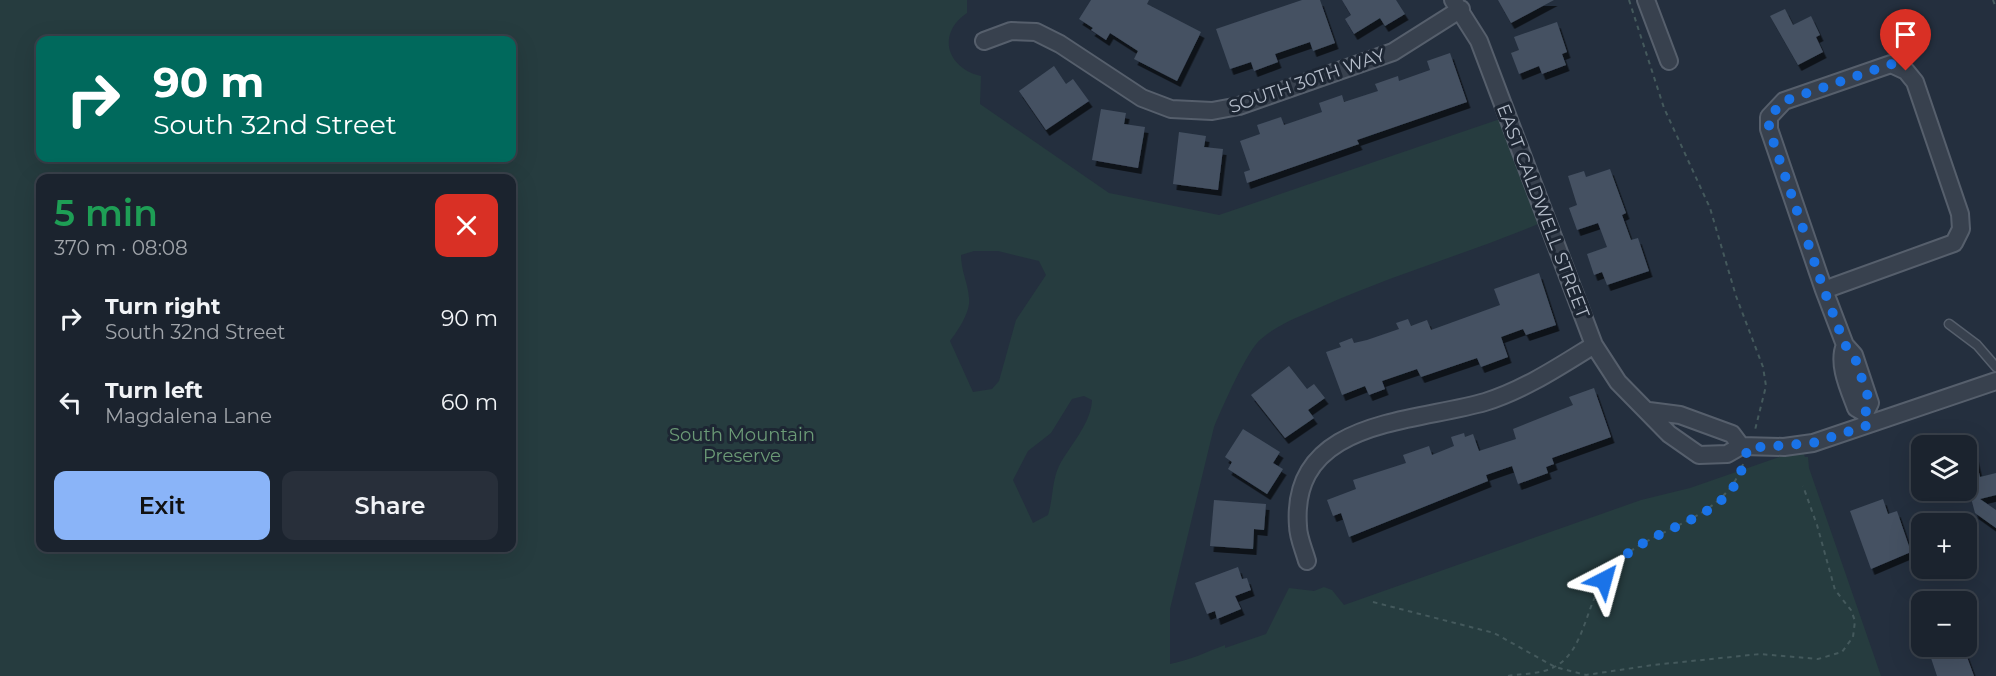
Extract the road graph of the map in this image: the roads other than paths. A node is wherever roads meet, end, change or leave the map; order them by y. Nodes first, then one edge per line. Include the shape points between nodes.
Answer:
1 (1646, 0) edge
2 (1457, 5) edge
3 (984, 41) dead end
4 (1669, 61) dead end
5 (1824, 290) junction
6 (1949, 324) dead end
7 (1594, 345) junction
8 (1996, 367) edge
9 (1996, 381) edge
10 (1649, 411) junction
11 (1867, 419) junction
12 (1699, 424) junction
13 (1686, 446) junction
14 (1744, 447) junction
15 (1307, 561) dead end

1 - 4 street
2 - 3 street, SOUTH 30TH WAY via 1392,52 1239,106 1212,111 1171,109 1142,98 1036,32 1011,31
2 - 7 street, EAST CALDWELL STREET via 1479,41
5 - 5 street via 1769,129 1769,117 1784,101 1891,64 1906,71 1915,82 1960,214 1961,229 1954,243
5 - 11 street via 1845,345 1854,355 1852,373 1870,403
6 - 8 lane via 1977,345
7 - 10 street, EAST CALDWELL STREET via 1618,382
7 - 15 street via 1538,378 1487,401 1388,422 1331,446 1303,482 1298,501 1298,528
9 - 11 street, EAST CALDWELL STREET
10 - 12 street via 1680,415
10 - 13 street, EAST CALDWELL STREET
11 - 14 street, EAST CALDWELL STREET via 1813,443
12 - 13 street
12 - 14 street via 1732,434
13 - 14 street, EAST CALDWELL STREET via 1699,455 1727,454

